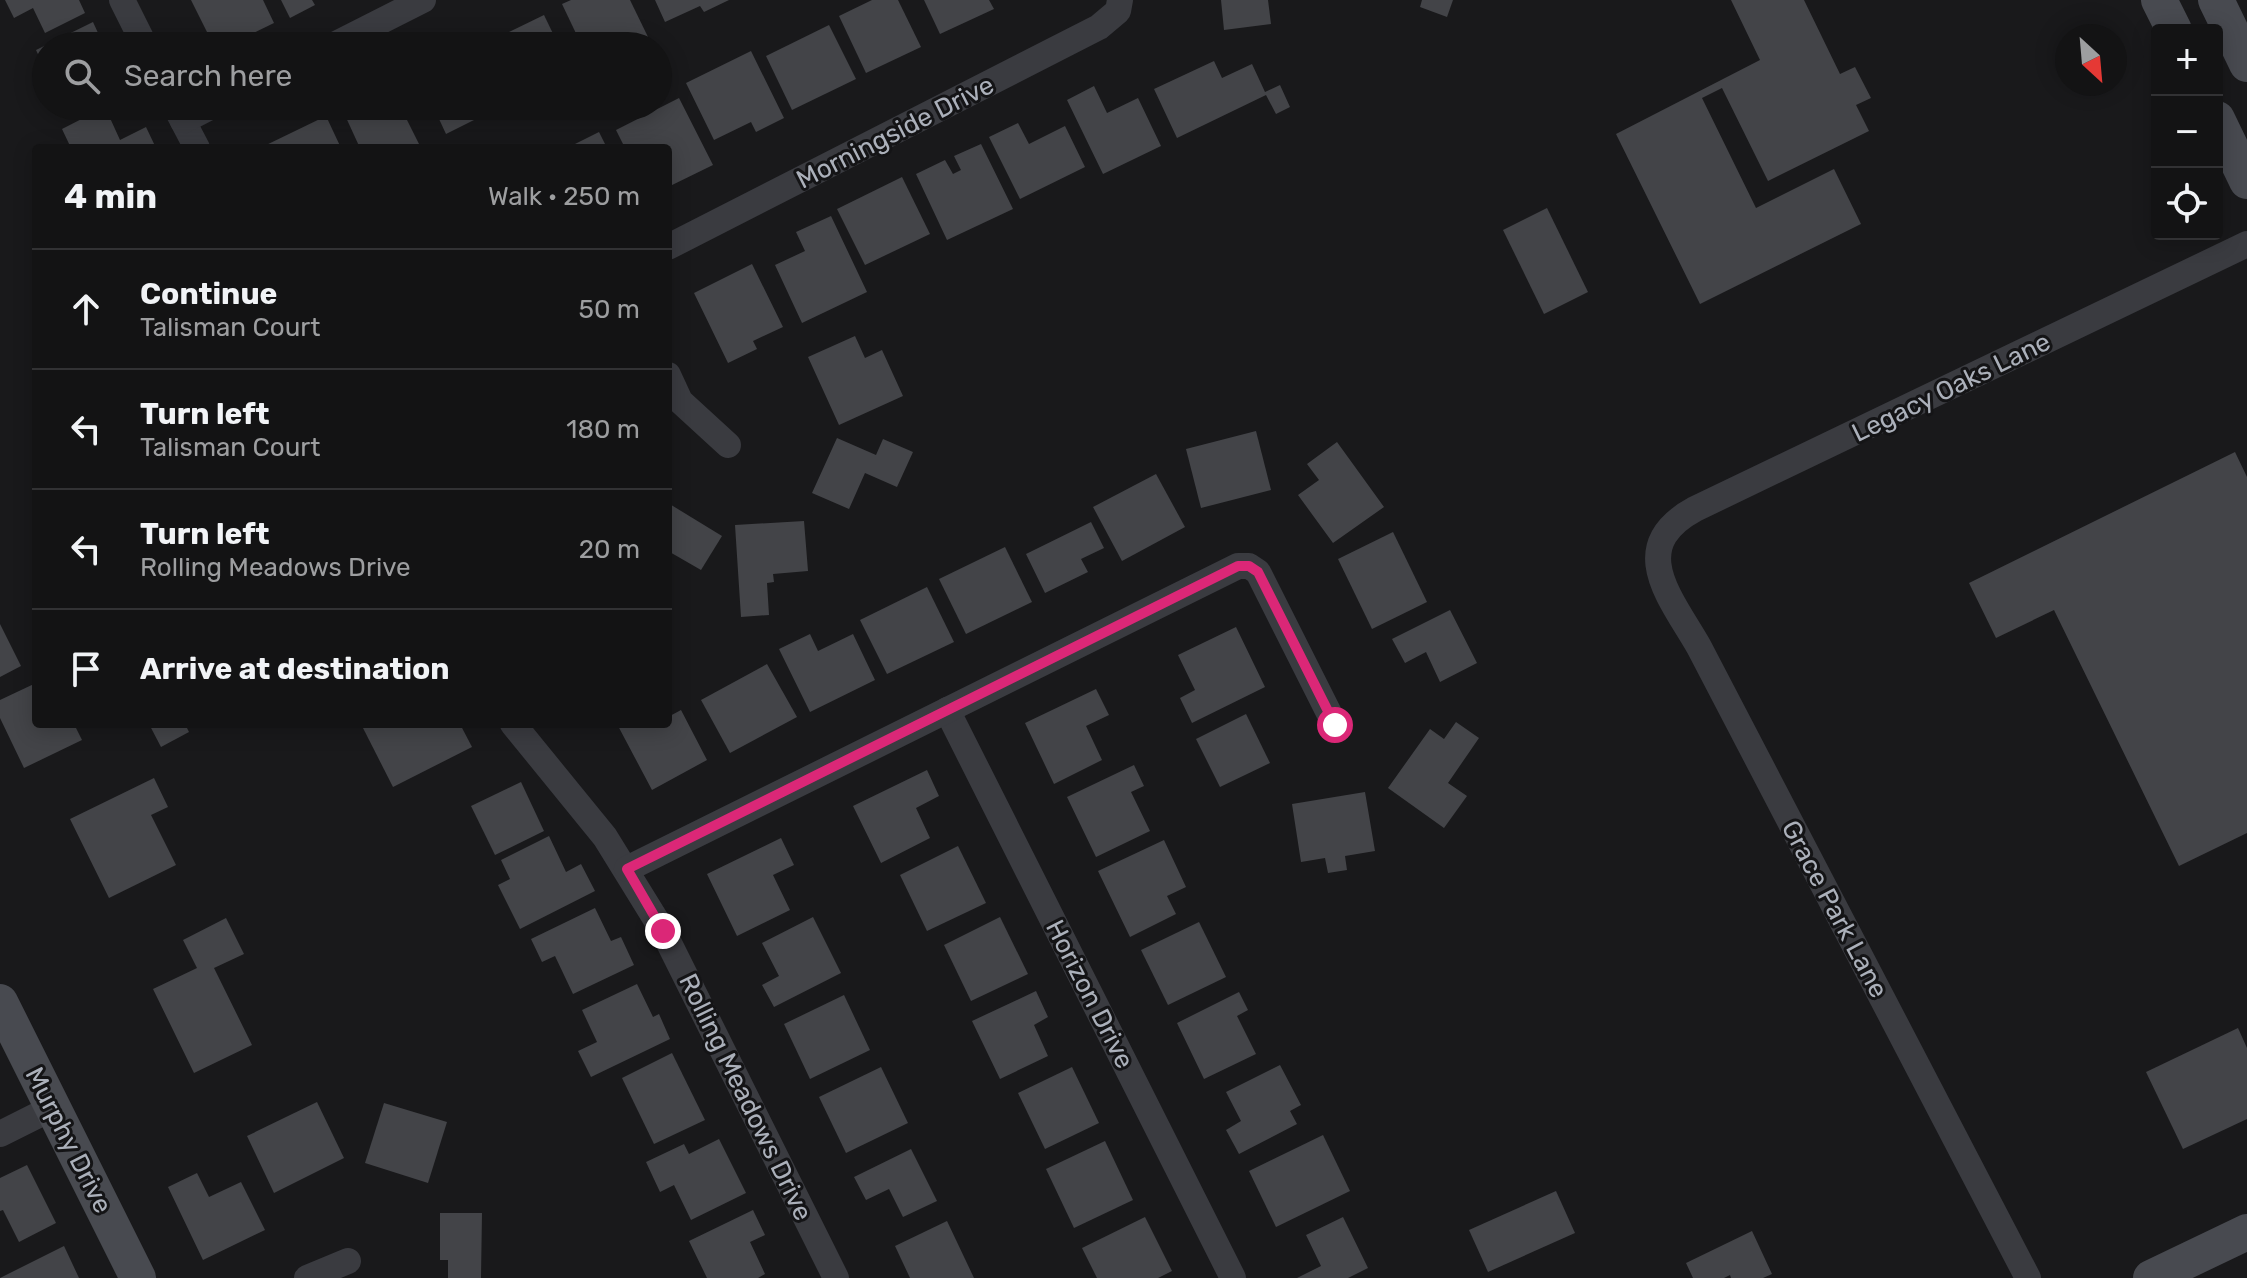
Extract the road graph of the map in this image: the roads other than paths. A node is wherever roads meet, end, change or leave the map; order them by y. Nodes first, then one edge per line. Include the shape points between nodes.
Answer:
1 (122, 0) edge
2 (423, 0) edge
3 (2159, 0) edge
4 (2216, 0) edge
5 (1119, 6) edge
6 (2171, 24) edge
7 (138, 32) edge
8 (360, 32) edge
9 (2247, 64) edge
10 (183, 120) edge
11 (2223, 131) edge
12 (195, 144) edge
13 (2247, 181) edge
14 (2247, 244) edge
15 (672, 245) edge
16 (672, 384) edge
17 (728, 445) dead end
18 (1662, 537) joint
19 (947, 710) junction
20 (1335, 725) dead end
21 (516, 728) edge
22 (627, 869) junction
23 (0, 1002) edge
24 (52, 1108) junction
25 (0, 1134) edge
26 (2247, 1232) edge
27 (348, 1261) dead end
28 (138, 1278) edge
29 (307, 1278) edge
30 (836, 1278) edge
31 (1233, 1278) edge
32 (2028, 1278) edge
33 (2151, 1278) edge

1 - 7 street
2 - 8 street
3 - 6 street
4 - 9 street
5 - 15 street, Morningside Drive via 1099,27
10 - 12 street
11 - 13 street
14 - 18 street, Legacy Oaks Lane via 1695,509 1676,519
16 - 17 street via 680,401
18 - 32 street, Grace Park Lane via 1657,557 1662,582
19 - 20 street via 1238,566 1249,566 1258,572
19 - 22 street
19 - 31 street, Horizon Drive
21 - 22 street, Rolling Meadows Drive
22 - 30 street, Rolling Meadows Drive
23 - 24 street, Murphy Drive
24 - 25 street
24 - 28 street, Murphy Drive
26 - 33 street
27 - 29 street

